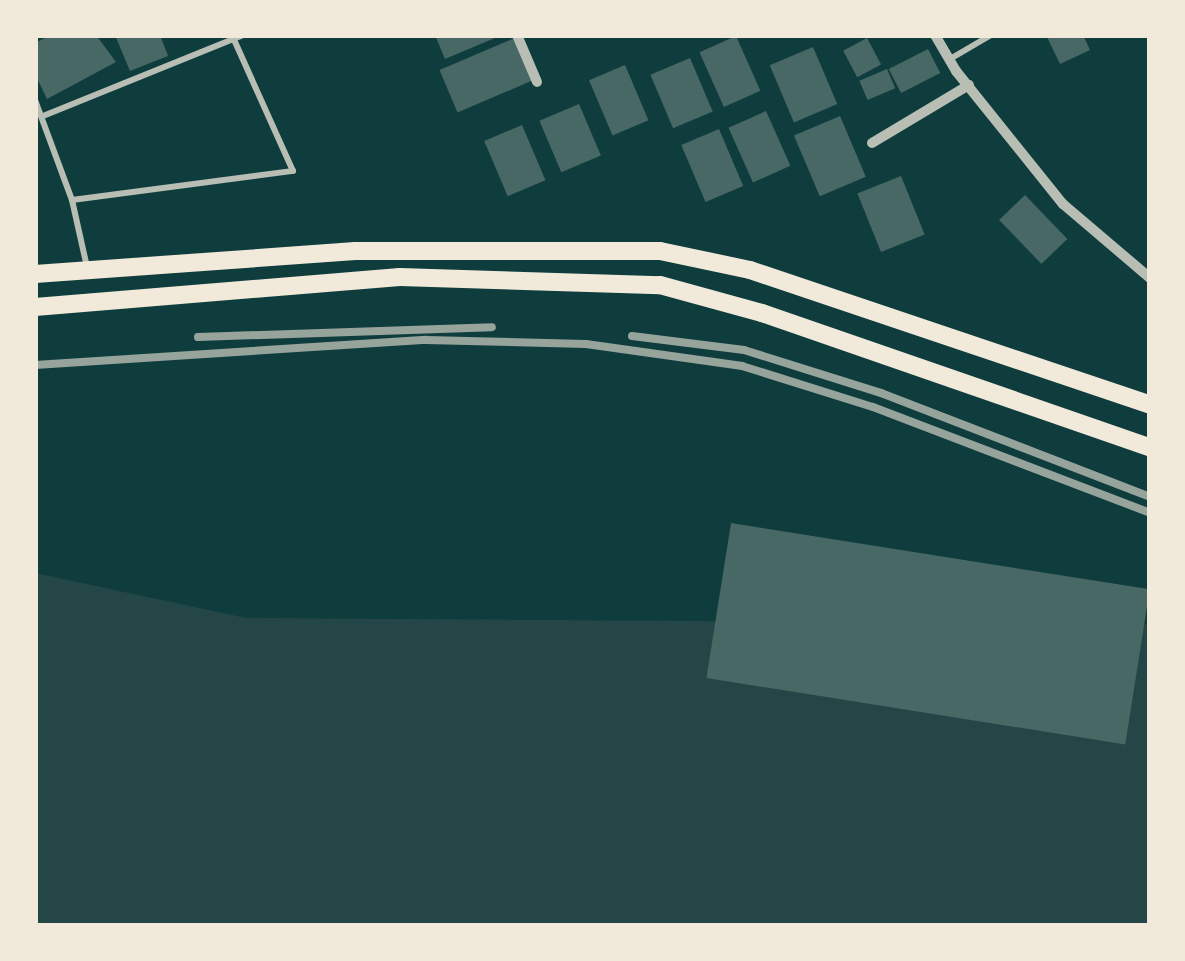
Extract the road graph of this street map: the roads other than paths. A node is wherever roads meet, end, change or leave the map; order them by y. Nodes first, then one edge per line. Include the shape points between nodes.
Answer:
1 (243, 35) edge
2 (517, 35) edge
3 (936, 35) edge
4 (990, 35) edge
5 (233, 37) edge
6 (950, 59) junction
7 (538, 82) dead end
8 (968, 85) junction
9 (35, 100) edge
10 (43, 116) junction
11 (872, 143) dead end
12 (72, 200) junction
13 (88, 273) junction
14 (35, 274) edge
15 (1150, 278) edge
16 (35, 306) edge
17 (1150, 405) edge
18 (1150, 447) edge

1 - 5 lane
2 - 7 street
3 - 6 street
4 - 6 lane
5 - 10 lane
5 - 12 lane via 293,171
6 - 8 street
8 - 11 street
8 - 15 street via 1062,204
9 - 10 lane
10 - 12 lane
12 - 13 lane
13 - 14 main road
13 - 17 main road via 355,251 660,251 750,270
16 - 18 main road via 400,277 660,286 762,313

